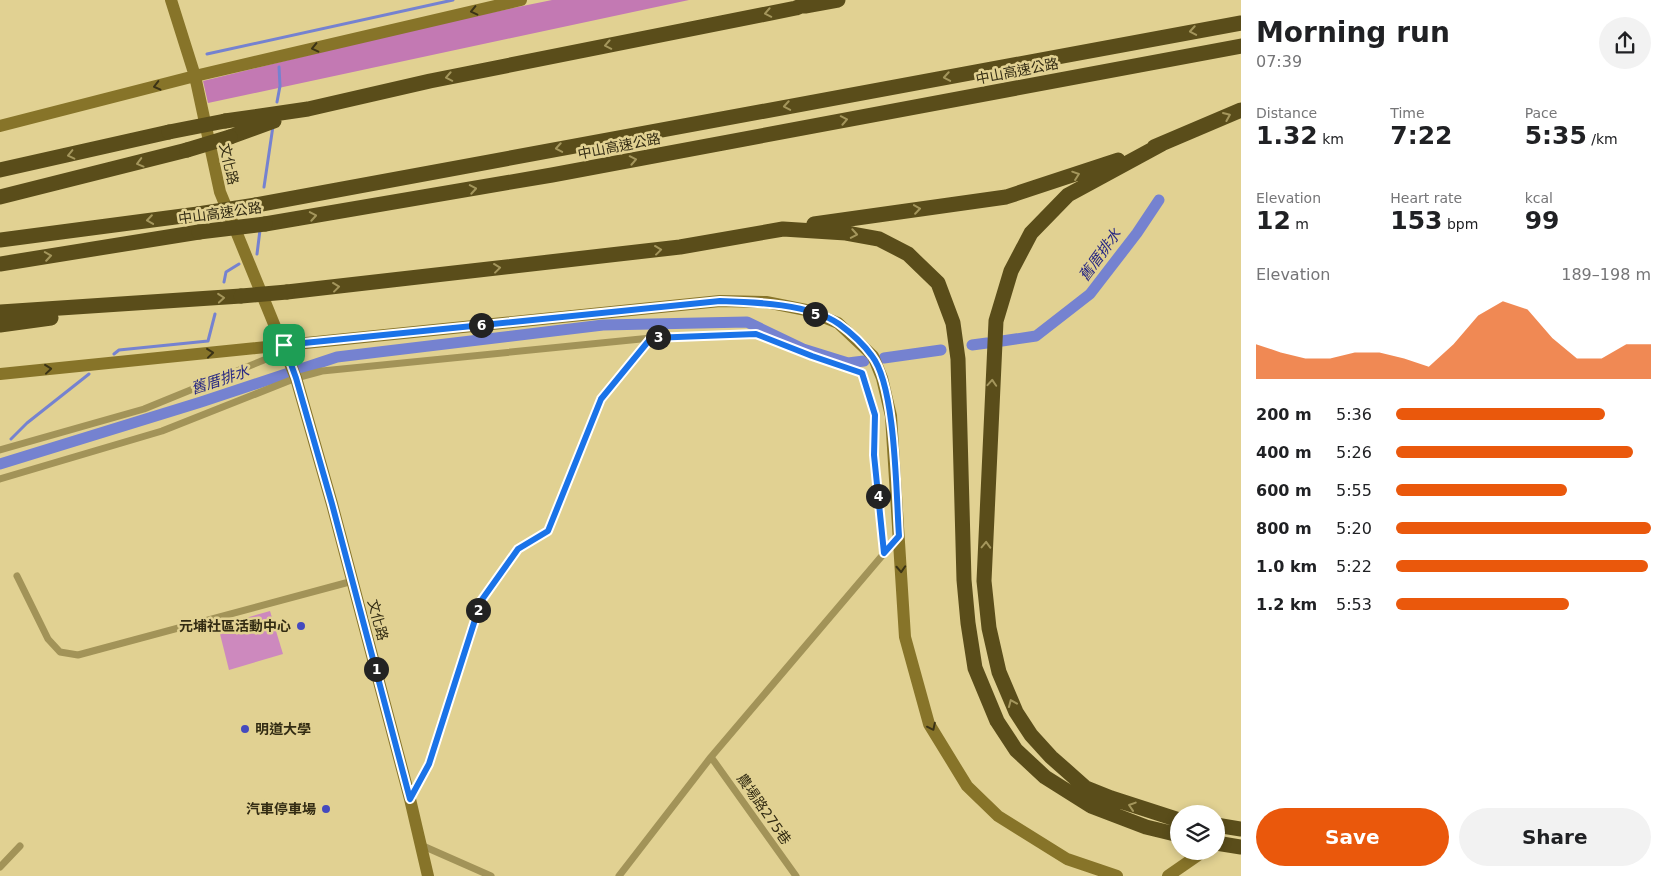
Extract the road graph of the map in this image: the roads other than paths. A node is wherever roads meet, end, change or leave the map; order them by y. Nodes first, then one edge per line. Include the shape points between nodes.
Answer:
1 (171, 0) edge
2 (521, 0) edge
3 (814, 0) edge
4 (838, 0) edge
5 (796, 8) junction
6 (1241, 23) edge
7 (1241, 46) edge
8 (195, 76) junction
9 (308, 109) junction
10 (1241, 110) edge
11 (0, 126) edge
12 (1162, 144) junction
13 (0, 170) edge
14 (0, 197) edge
15 (783, 229) junction
16 (0, 240) edge
17 (0, 264) edge
18 (166, 302) junction
19 (0, 312) edge
20 (0, 325) edge
21 (651, 338) junction
22 (286, 351) junction
23 (0, 374) edge
24 (295, 376) junction
25 (0, 450) edge
26 (0, 479) edge
27 (899, 536) junction
28 (884, 553) junction
29 (16, 576) dead end
30 (353, 582) junction
31 (711, 757) junction
32 (410, 799) junction
33 (1170, 817) edge
34 (1225, 826) edge
35 (1241, 827) edge
36 (1170, 832) edge
37 (1225, 837) edge
38 (1225, 844) edge
39 (20, 846) dead end
40 (423, 846) junction
41 (1241, 847) edge
42 (1191, 860) edge
43 (0, 867) edge
44 (428, 876) edge
45 (491, 876) edge
46 (619, 876) edge
47 (796, 876) edge
48 (1117, 876) edge
49 (1168, 876) edge

1 - 8 street, 文化路
2 -> 8 street
3 - 5 highway
4 - 5 highway
5 -> 9 highway via 430,81
6 -> 16 highway, 中山高速公路, bridge via 256,205
17 -> 7 highway, 中山高速公路, bridge via 562,174
8 -> 11 street
8 - 22 street, 文化路 via 220,192
9 -> 13 highway, bridge via 169,132
9 -> 14 highway, bridge via 187,150
12 -> 10 highway
15 -> 12 highway via 1006,197
33 -> 12 highway via 1086,788 1031,735 1016,712 999,672 989,628 984,581 996,321 1011,271 1031,233 1068,195
18 -> 15 highway, bridge via 287,292 680,247
15 -> 36 highway via 846,233 879,239 908,254 938,283 953,323 958,359 968,624 975,668 997,721 1016,750 1045,777 1091,806 1146,827
18 - 19 highway
18 - 20 highway
21 - 24 lane
21 - 28 lane via 756,334 862,373 875,415 874,455
21 - 32 lane via 601,399 548,531 518,549 481,601 429,764
23 -> 22 street
22 - 24 street, 文化路
22 - 25 lane via 144,409
22 - 27 street via 720,301 766,302 806,310 838,323 873,356 891,416
24 - 26 lane via 162,430
24 - 30 street, 文化路
27 - 28 lane
27 -> 48 street via 905,637 929,724 967,786 998,816 1068,859
28 - 31 lane
29 - 30 lane via 48,639 60,652 78,655
30 - 32 street, 文化路
31 - 46 lane
31 - 47 lane, 農場路275巷
32 - 40 street, 文化路
34 - 35 highway, bridge
35 - 37 street
38 - 41 highway
39 - 43 lane
40 - 44 street, 文化路
40 - 45 lane
42 - 49 street

